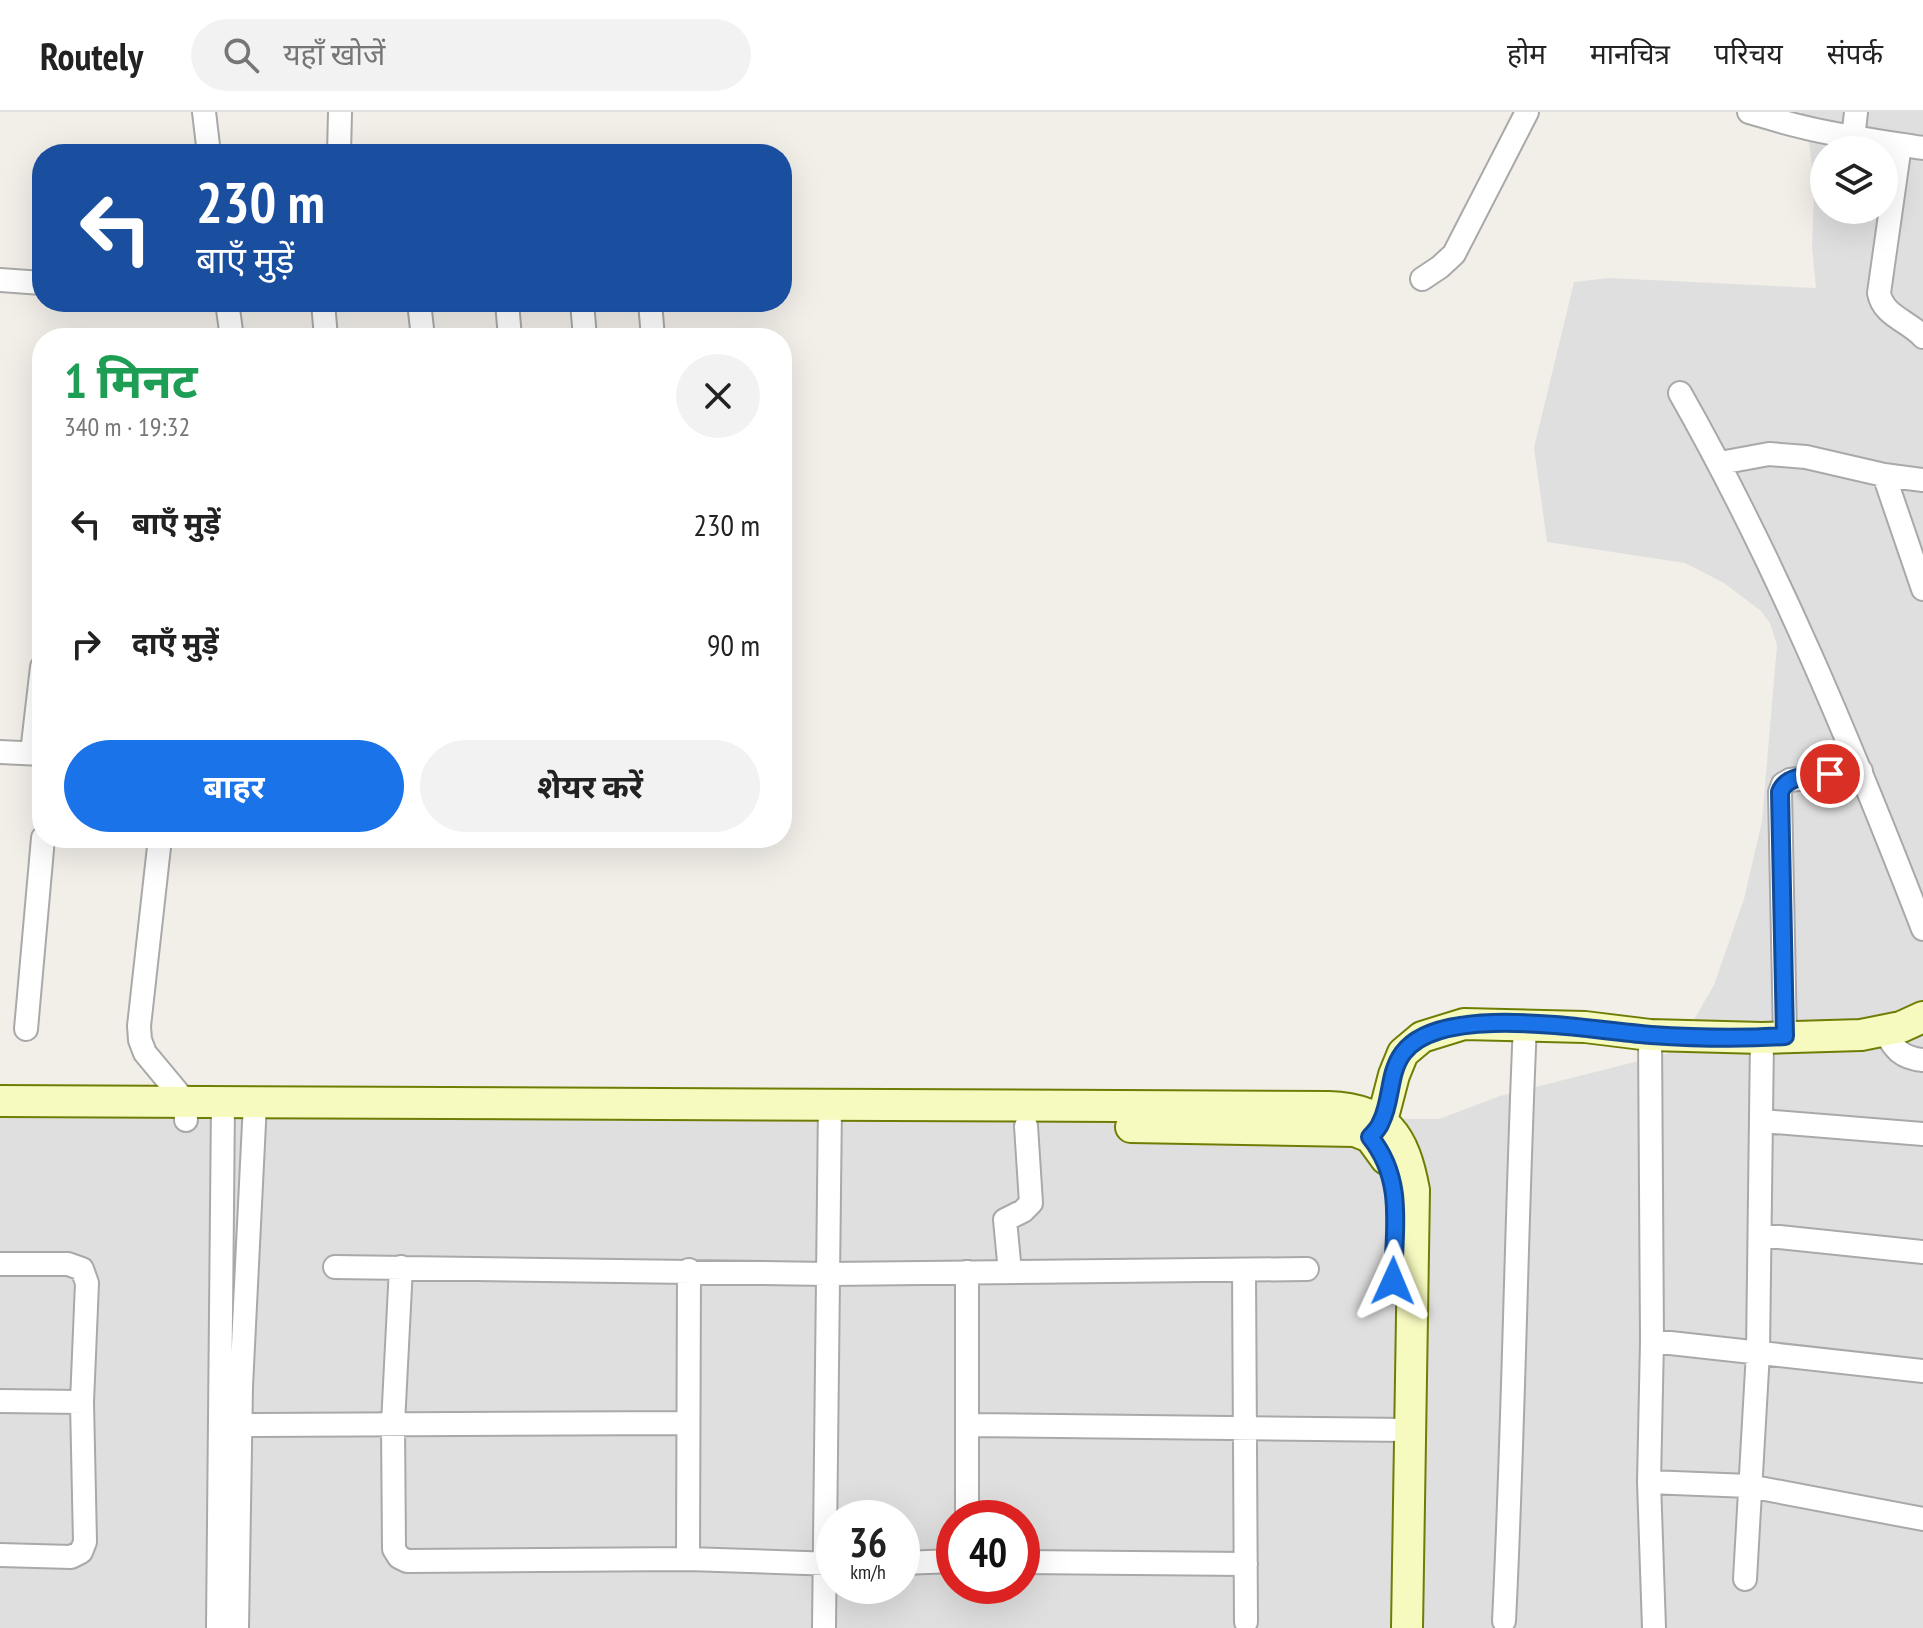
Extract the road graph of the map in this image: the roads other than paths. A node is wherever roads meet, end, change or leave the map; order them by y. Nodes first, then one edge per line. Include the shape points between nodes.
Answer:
1 (204, 112) edge
2 (340, 112) edge
3 (1527, 112) edge
4 (1856, 112) edge
5 (1763, 115) edge
6 (1842, 136) edge
7 (1853, 136) edge
8 (208, 144) edge
9 (339, 144) edge
10 (1900, 145) joint
11 (1923, 148) edge
12 (1422, 279) dead end
13 (0, 280) edge
14 (32, 282) edge
15 (1923, 337) edge
16 (1680, 393) dead end
17 (1720, 463) junction
18 (1884, 475) junction
19 (1923, 480) edge
20 (1923, 589) edge
21 (0, 752) edge
22 (32, 753) edge
23 (1861, 771) junction
24 (42, 848) edge
25 (159, 848) edge
26 (1923, 929) edge
27 (1923, 1017) edge
28 (1525, 1025) junction
29 (26, 1029) dead end
30 (1884, 1030) junction
31 (1650, 1035) junction
32 (1774, 1037) junction
33 (1923, 1060) edge
34 (0, 1101) edge
35 (185, 1111) junction
36 (223, 1112) junction
37 (254, 1113) junction
38 (830, 1115) junction
39 (0, 1120) edge
40 (1762, 1121) junction
41 (1026, 1126) junction
42 (1376, 1129) junction
43 (1923, 1134) edge
44 (1760, 1235) junction
45 (1923, 1252) edge
46 (0, 1264) edge
47 (335, 1267) dead end
48 (401, 1267) junction
49 (1307, 1269) dead end
50 (689, 1270) junction
51 (1244, 1270) junction
52 (967, 1272) junction
53 (1010, 1272) junction
54 (828, 1274) junction
55 (1652, 1341) junction
56 (1758, 1352) junction
57 (1923, 1371) edge
58 (0, 1401) edge
59 (82, 1402) junction
60 (687, 1423) junction
61 (393, 1424) junction
62 (240, 1425) junction
63 (969, 1425) junction
64 (1246, 1429) junction
65 (1399, 1430) junction
66 (1649, 1482) junction
67 (1749, 1486) junction
68 (828, 1500) edge
69 (967, 1500) edge
70 (1923, 1519) edge
71 (0, 1555) edge
72 (688, 1559) junction
73 (1040, 1562) edge
74 (816, 1564) edge
75 (1246, 1564) junction
76 (1745, 1579) dead end
77 (826, 1604) edge
78 (1504, 1621) dead end
79 (1246, 1622) dead end
80 (218, 1628) edge
81 (237, 1628) edge
82 (824, 1628) edge
83 (1388, 1628) edge
84 (1407, 1628) edge
85 (1654, 1628) edge

1 - 8 street
2 - 9 street
3 - 12 street via 1454,254
4 - 7 street
5 - 6 street
10 - 11 street
10 - 15 street via 1879,293 1888,311
13 - 14 street
16 - 17 street
17 - 18 street via 1769,454 1819,459
17 - 23 street via 1813,656
18 - 19 street
18 - 20 street
21 - 22 street
23 - 26 street
23 - 32 street via 1790,780 1780,792
24 - 29 street
25 - 35 street via 140,1040
27 - 30 street
28 - 31 street
28 - 42 street via 1464,1024 1422,1037 1403,1053
28 - 78 street
30 - 32 street
30 - 33 street via 1901,1055
31 - 32 street
31 - 55 street
32 - 40 street
34 - 35 street
35 - 36 street
35 - 39 street
36 - 37 street
36 - 80 street
37 - 38 street
37 - 62 street
38 - 41 street
38 - 42 street via 1329,1107 1365,1111
38 - 54 street
40 - 43 street
40 - 44 street
41 - 42 street
41 - 53 street via 1031,1203 1005,1220
42 - 65 street via 1395,1192
44 - 45 street
44 - 56 street
46 - 59 street via 68,1264 82,1269 87,1283
47 - 48 street
48 - 50 street
48 - 61 street
49 - 51 street
50 - 54 street
50 - 60 street
51 - 53 street
51 - 64 street
52 - 53 street
52 - 54 street
52 - 63 street
54 - 68 street
55 - 56 street
55 - 66 street
56 - 57 street
56 - 67 street
58 - 59 street
59 - 71 street via 81,1552 71,1557
60 - 61 street
60 - 72 street
61 - 62 street
61 - 72 street via 394,1549 407,1561
62 - 81 street
63 - 64 street
63 - 69 street
64 - 65 street
64 - 75 street
65 - 83 street
65 - 84 street
66 - 67 street
66 - 85 street
67 - 70 street
67 - 76 street
72 - 74 street
73 - 75 street
75 - 79 street
77 - 82 street

